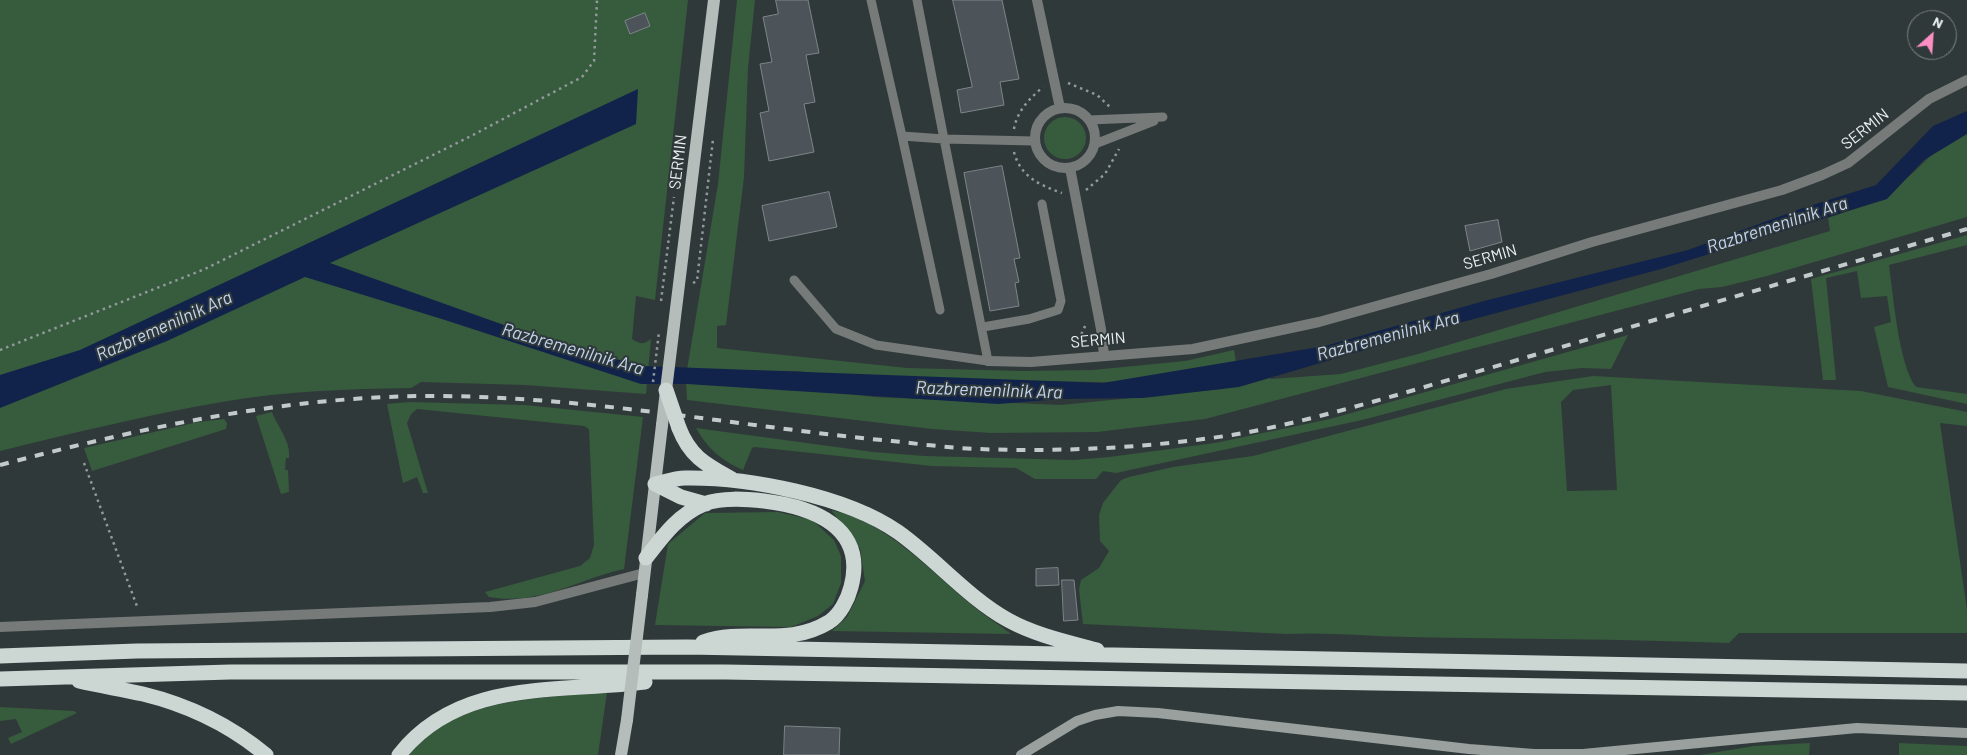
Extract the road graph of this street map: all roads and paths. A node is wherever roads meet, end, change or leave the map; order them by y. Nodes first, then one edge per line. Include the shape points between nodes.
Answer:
1 (597, 0) edge
2 (714, 0) edge
3 (871, 0) edge
4 (918, 0) edge
5 (1036, 0) edge
6 (1041, 77) dead end
7 (1967, 80) edge
8 (1060, 108) junction
9 (1089, 120) junction
10 (1013, 134) dead end
11 (902, 136) junction
12 (944, 138) junction
13 (1034, 142) junction
14 (1095, 144) junction
15 (1014, 153) dead end
16 (1070, 168) junction
17 (1065, 195) dead end
18 (1042, 204) dead end
19 (794, 280) dead end
20 (940, 310) dead end
21 (1088, 316) dead end
22 (983, 327) junction
23 (1084, 331) dead end
24 (659, 332) dead end
25 (0, 350) edge
26 (1104, 355) junction
27 (988, 361) junction
28 (659, 388) junction
29 (84, 463) dead end
30 (738, 482) junction
31 (655, 484) junction
32 (706, 504) junction
33 (646, 558) junction
34 (644, 573) junction
35 (142, 622) junction
36 (0, 627) edge
37 (687, 648) junction
38 (0, 656) edge
39 (1119, 656) junction
40 (1967, 671) edge
41 (725, 672) junction
42 (60, 676) junction
43 (0, 679) edge
44 (1967, 693) edge
45 (1967, 733) edge
46 (1584, 754) edge
47 (266, 755) edge
48 (399, 755) edge
49 (621, 755) edge
50 (1021, 755) edge

1 - 25 path via 594,61 582,78 205,269
2 - 28 main road, SERMIN via 673,328
3 - 11 lane
4 - 12 lane
5 - 8 street
6 - 10 path via 1043,87 1020,112
7 - 26 street, SERMIN via 1929,99 1848,163 1782,190 1320,322 1193,348
8 - 9 street via 1077,110
8 - 13 street via 1041,118 1034,133
9 - 14 street via 1095,131
9 - 14 lane via 1163,117
11 - 12 lane
11 - 20 lane
12 - 13 lane
12 - 22 lane
13 - 16 street via 1040,157 1047,163
14 - 16 street via 1086,160
15 - 17 path via 1020,168 1033,181
16 - 26 street
18 - 22 lane via 1061,301 1058,310
19 - 27 lane via 836,329 876,345
21 - 23 path
22 - 27 lane
24 - 28 path, bridge
26 - 27 street, SERMIN via 1031,362
28 - 30 highway, bridge via 684,442 697,458
28 - 31 main road, SERMIN, bridge via 662,425
29 - 35 path
30 - 31 highway via 684,478
30 - 39 highway via 833,500 873,516 1008,620 1053,638
31 - 32 highway via 681,497
31 - 33 main road, SERMIN
32 - 33 highway via 669,528
32 - 37 highway via 750,500 791,504 812,511 843,534 851,546 855,573 848,599 831,621 804,634 728,637
33 - 34 main road, SERMIN
34 - 35 street via 535,602 490,607
34 - 49 main road, SERMIN, bridge
35 - 36 street
37 - 38 highway via 147,651
37 - 39 highway
39 - 40 highway
41 - 42 highway via 230,672
41 - 44 highway
41 - 48 highway via 562,687 489,698 458,707 435,721 412,738
42 - 43 highway
42 - 47 highway via 142,694 190,709 220,724
45 - 46 street via 1857,728
46 - 50 street via 1469,749 1118,711 1076,721

